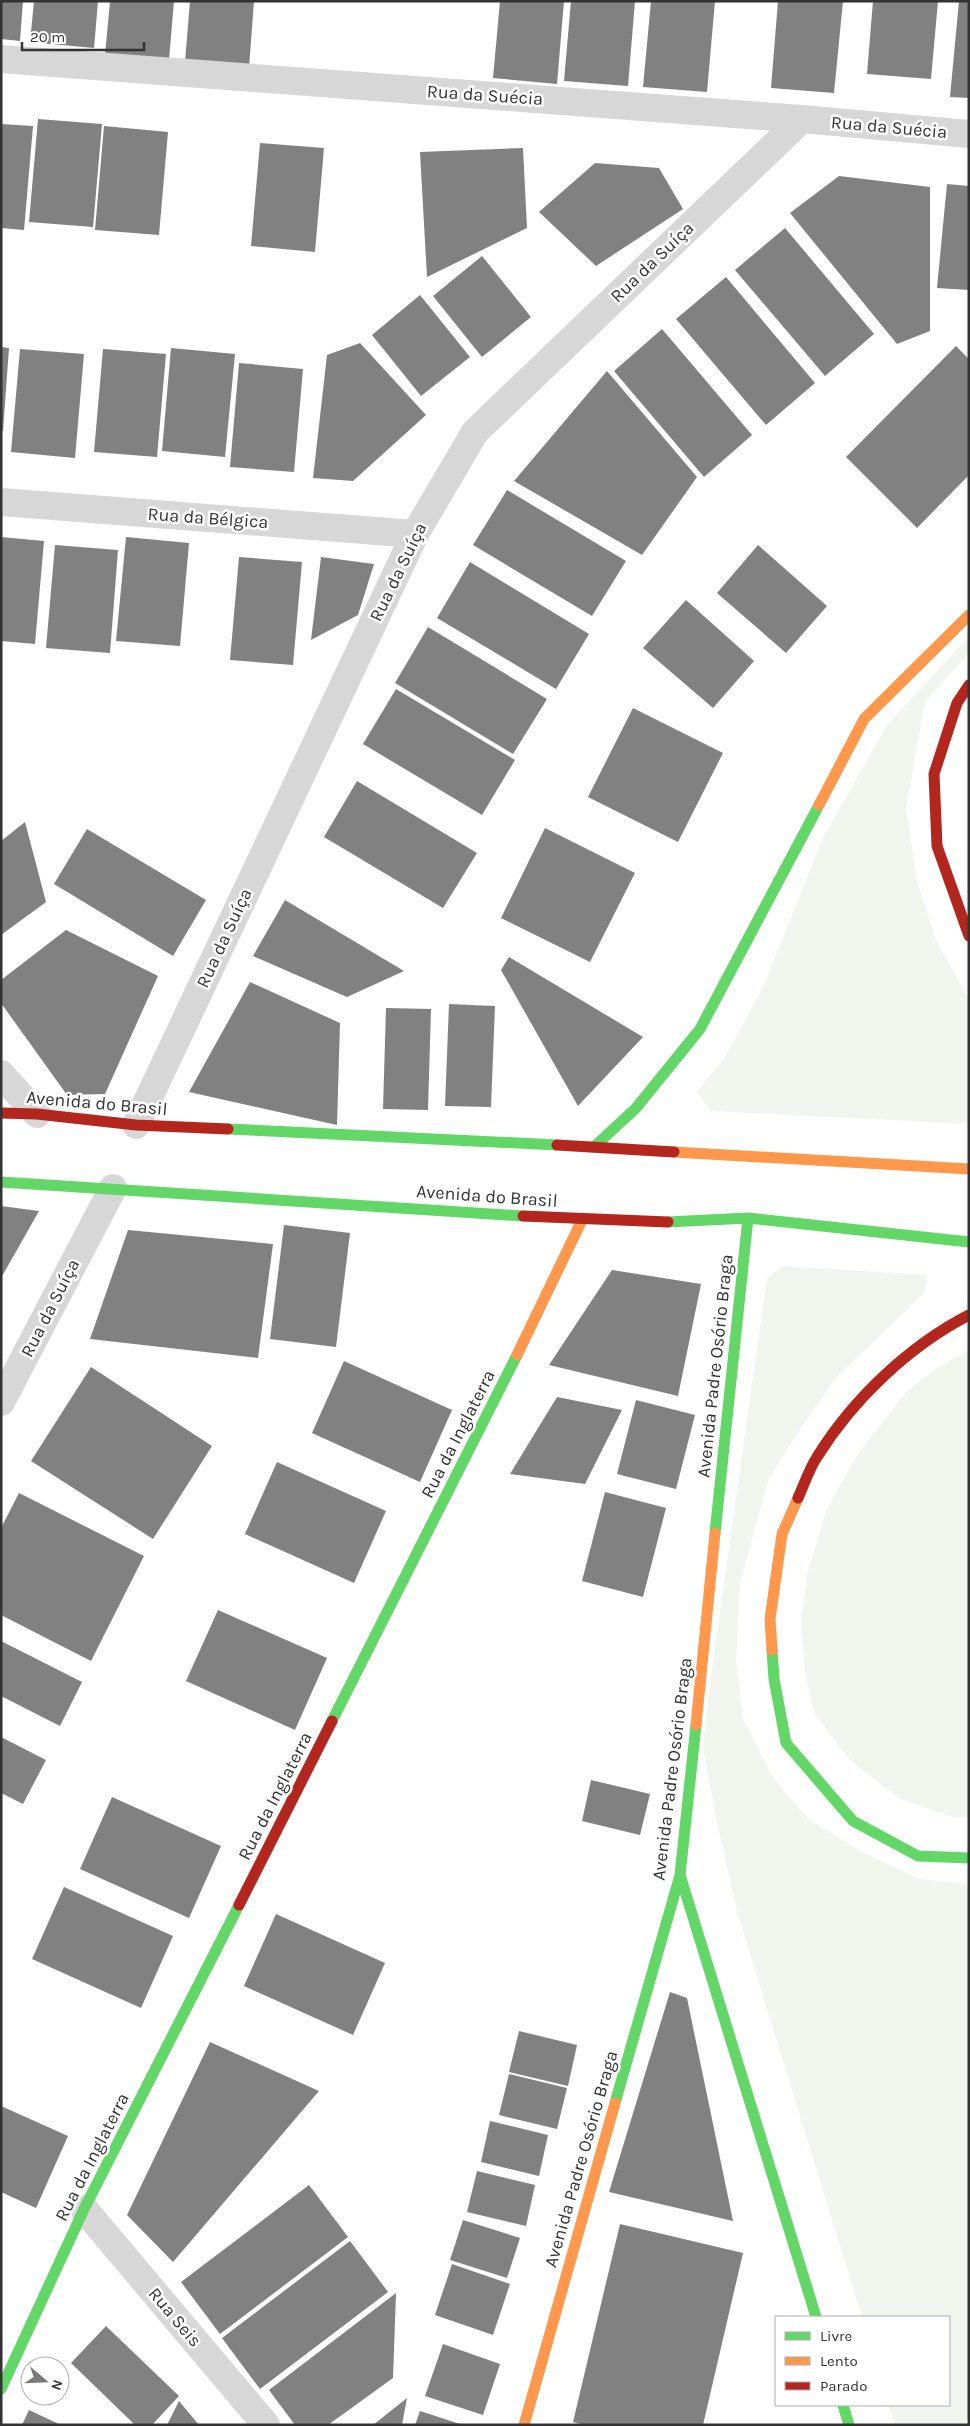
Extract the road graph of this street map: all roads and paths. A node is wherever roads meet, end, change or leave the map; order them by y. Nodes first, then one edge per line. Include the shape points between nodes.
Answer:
1 (1, 60) edge
2 (802, 119) junction
3 (969, 134) edge
4 (1, 502) edge
5 (415, 534) junction
6 (969, 615) edge
7 (969, 685) edge
8 (969, 936) edge
9 (1, 1074) edge
10 (1, 1113) edge
11 (37, 1114) junction
12 (136, 1125) junction
13 (594, 1147) junction
14 (969, 1169) edge
15 (1, 1182) edge
16 (113, 1188) junction
17 (748, 1218) junction
18 (582, 1220) junction
19 (969, 1242) edge
20 (969, 1314) edge
21 (1, 1402) edge
22 (969, 1858) edge
23 (680, 1875) junction
24 (84, 2209) junction
25 (816, 2316) edge
26 (1, 2389) edge
27 (843, 2406) edge
28 (266, 2425) edge
29 (524, 2425) edge
30 (849, 2425) edge

1 - 2 street, Rua da Suécia
2 - 3 street, Rua da Suécia
2 - 5 street, Rua da Suíça via 475,432
4 - 5 street, Rua da Bélgica
5 - 12 street, Rua da Suíça
6 - 13 main road via 864,719 700,1030 636,1108
7 - 8 main road via 957,704 934,774 937,846
9 - 11 street
10 - 11 main road, Avenida do Brasil
11 - 12 main road, Avenida do Brasil
12 - 13 main road, Avenida do Brasil
13 - 14 main road, Avenida do Brasil
15 - 16 main road, Avenida do Brasil
16 - 18 main road, Avenida do Brasil
16 - 21 street, Rua da Suíça
17 - 18 main road, Avenida do Brasil via 650,1223
17 - 19 main road, Avenida do Brasil
17 - 23 main road, Avenida Padre Osório Braga
18 - 24 main road, Rua da Inglaterra via 515,1360
20 - 22 main road via 944,1328 872,1385 817,1457 782,1534 770,1619 774,1679 786,1742 818,1782 853,1821 918,1856
23 - 25 main road
23 - 29 main road, Avenida Padre Osório Braga
24 - 26 main road, Rua da Inglaterra
24 - 28 street, Rua Seis
27 - 30 main road

